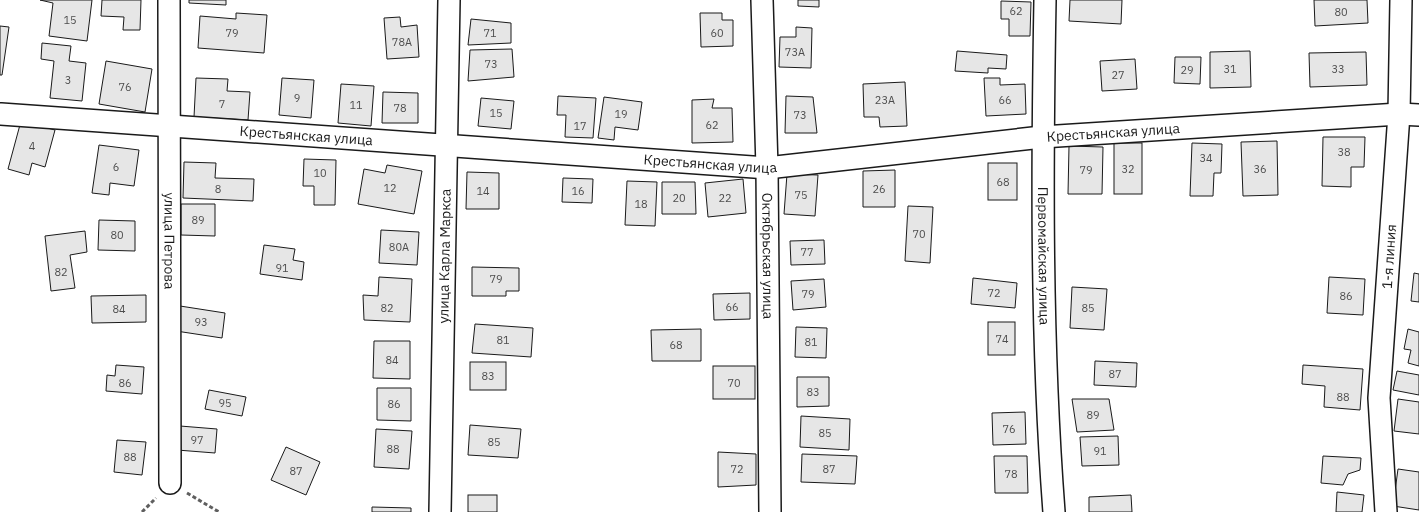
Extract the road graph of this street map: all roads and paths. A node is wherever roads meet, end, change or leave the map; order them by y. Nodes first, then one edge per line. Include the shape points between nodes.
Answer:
1 (169, 0) edge
2 (449, 0) edge
3 (762, 0) edge
4 (1045, 0) edge
5 (1401, 0) edge
6 (1, 114) edge
7 (1409, 115) edge
8 (169, 127) junction
9 (1042, 137) junction
10 (448, 145) junction
11 (767, 168) junction
12 (170, 483) joint
13 (219, 512) edge
14 (440, 512) edge
15 (770, 512) edge
16 (1054, 512) edge
17 (1386, 512) edge

1 - 8 street, улица Петрова
2 - 10 street, улица Карла Маркса
3 - 11 street, Октябрьская улица
4 - 9 street, Первомайская улица
5 - 7 street, 1-я линия
6 - 8 street, Крестьянская улица
7 - 9 street, Крестьянская улица
7 - 17 street, 1-я линия via 1379,398
8 - 10 street, Крестьянская улица
8 - 12 street, улица Петрова
9 - 11 street, Крестьянская улица
9 - 16 street, Первомайская улица via 1048,424
10 - 11 street, Крестьянская улица
10 - 14 street, улица Карла Маркса
11 - 15 street, Октябрьская улица
12 - 13 path

